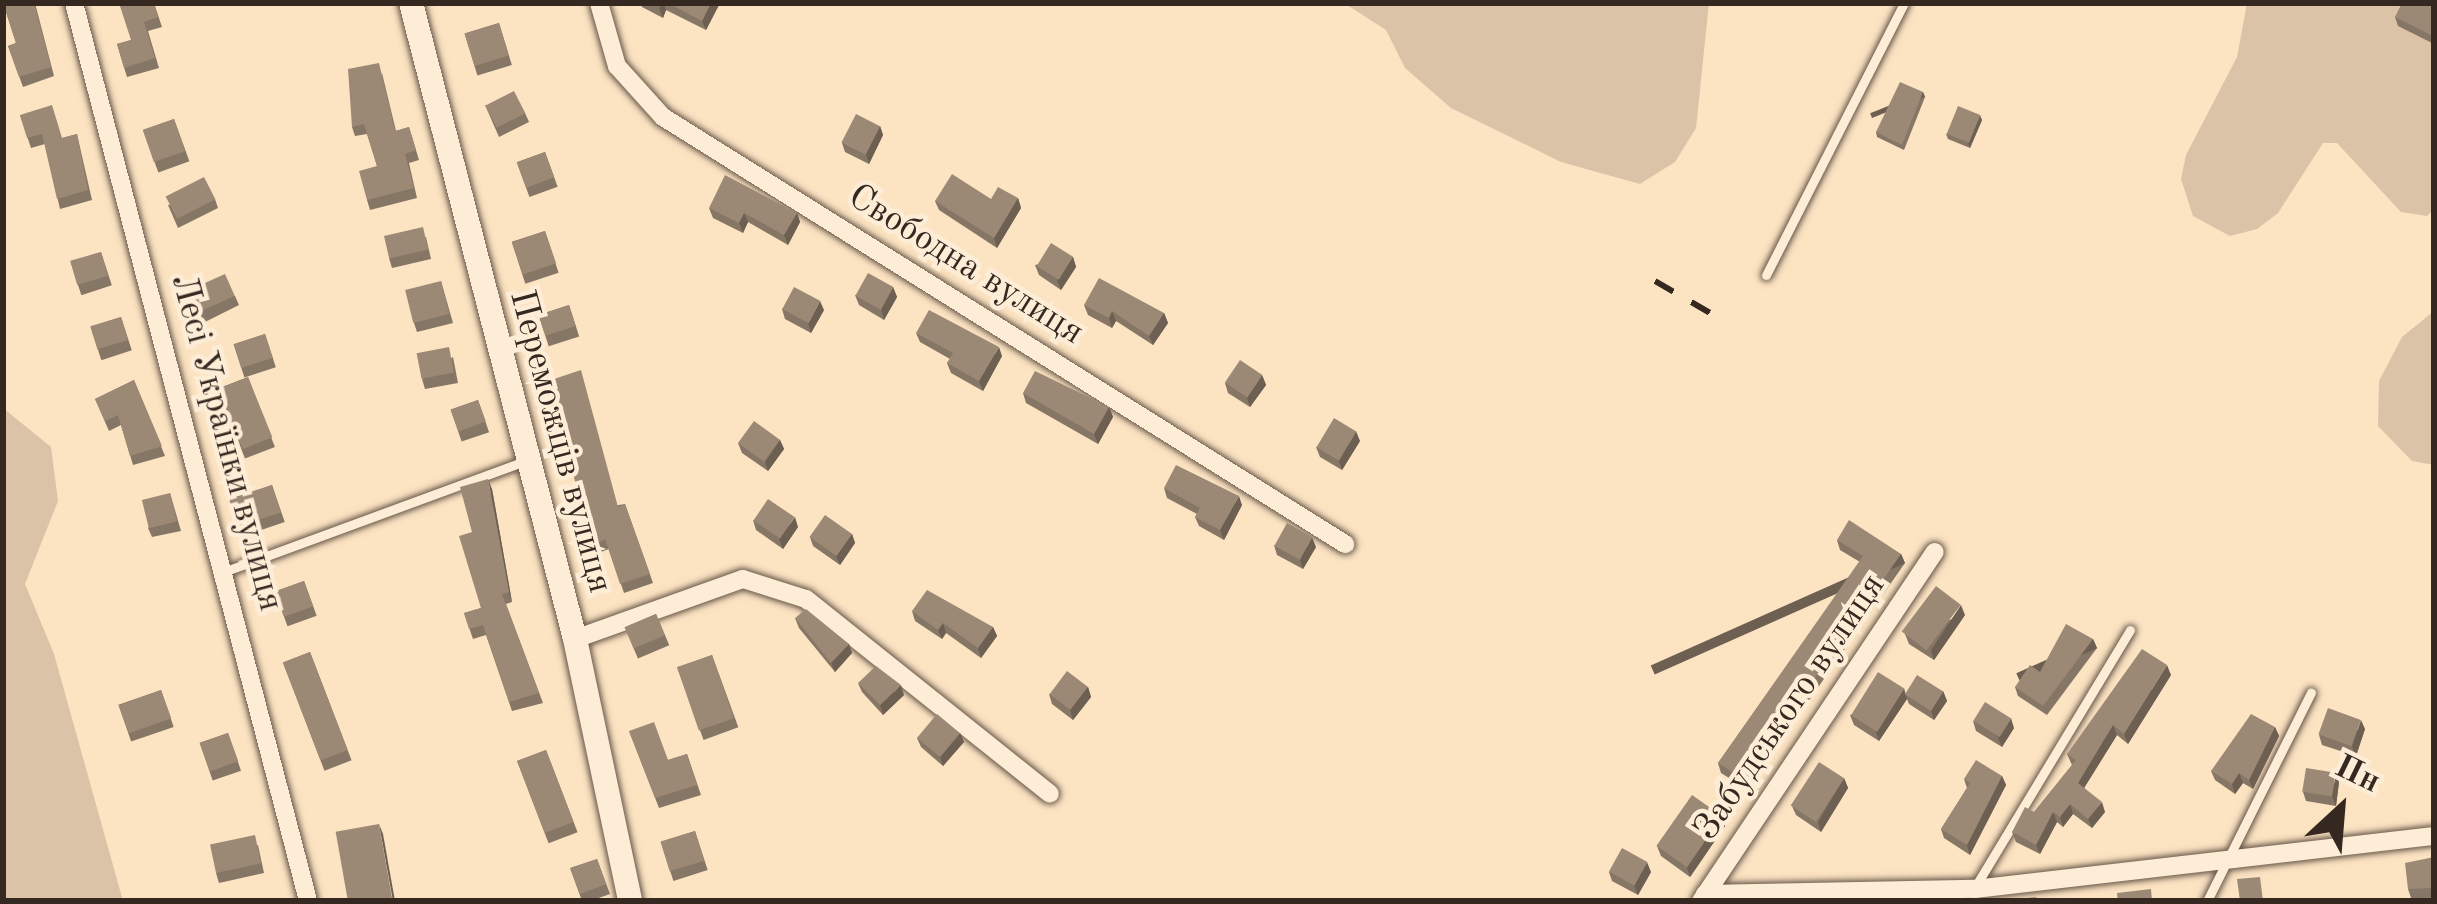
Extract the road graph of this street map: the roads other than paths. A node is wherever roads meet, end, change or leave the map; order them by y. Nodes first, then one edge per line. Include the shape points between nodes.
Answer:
1 (74, 3) edge
2 (411, 3) edge
3 (598, 3) edge
4 (1904, 3) edge
5 (1766, 274) dead end
6 (526, 461) junction
7 (1345, 544) dead end
8 (1935, 552) dead end
9 (226, 571) junction
10 (2130, 630) dead end
11 (575, 639) junction
12 (2311, 692) dead end
13 (1050, 794) dead end
14 (2434, 836) edge
15 (2230, 865) junction
16 (1975, 889) junction
17 (1703, 898) edge
18 (308, 901) edge
19 (630, 901) edge
20 (2207, 901) edge

1 - 9 street, Лесі Українки вулиця
2 - 6 main road, Переможців вулиця
3 - 7 street, Свободна вулиця via 616,66 663,117
4 - 5 lane
6 - 9 lane
6 - 11 main road, Переможців вулиця
8 - 17 street, Забудського вулиця
9 - 18 street, Лесі Українки вулиця
10 - 16 lane
11 - 13 street via 743,579 806,599
11 - 19 main road, Переможців вулиця
12 - 15 lane
14 - 15 street
15 - 16 street
15 - 20 lane
16 - 17 street

